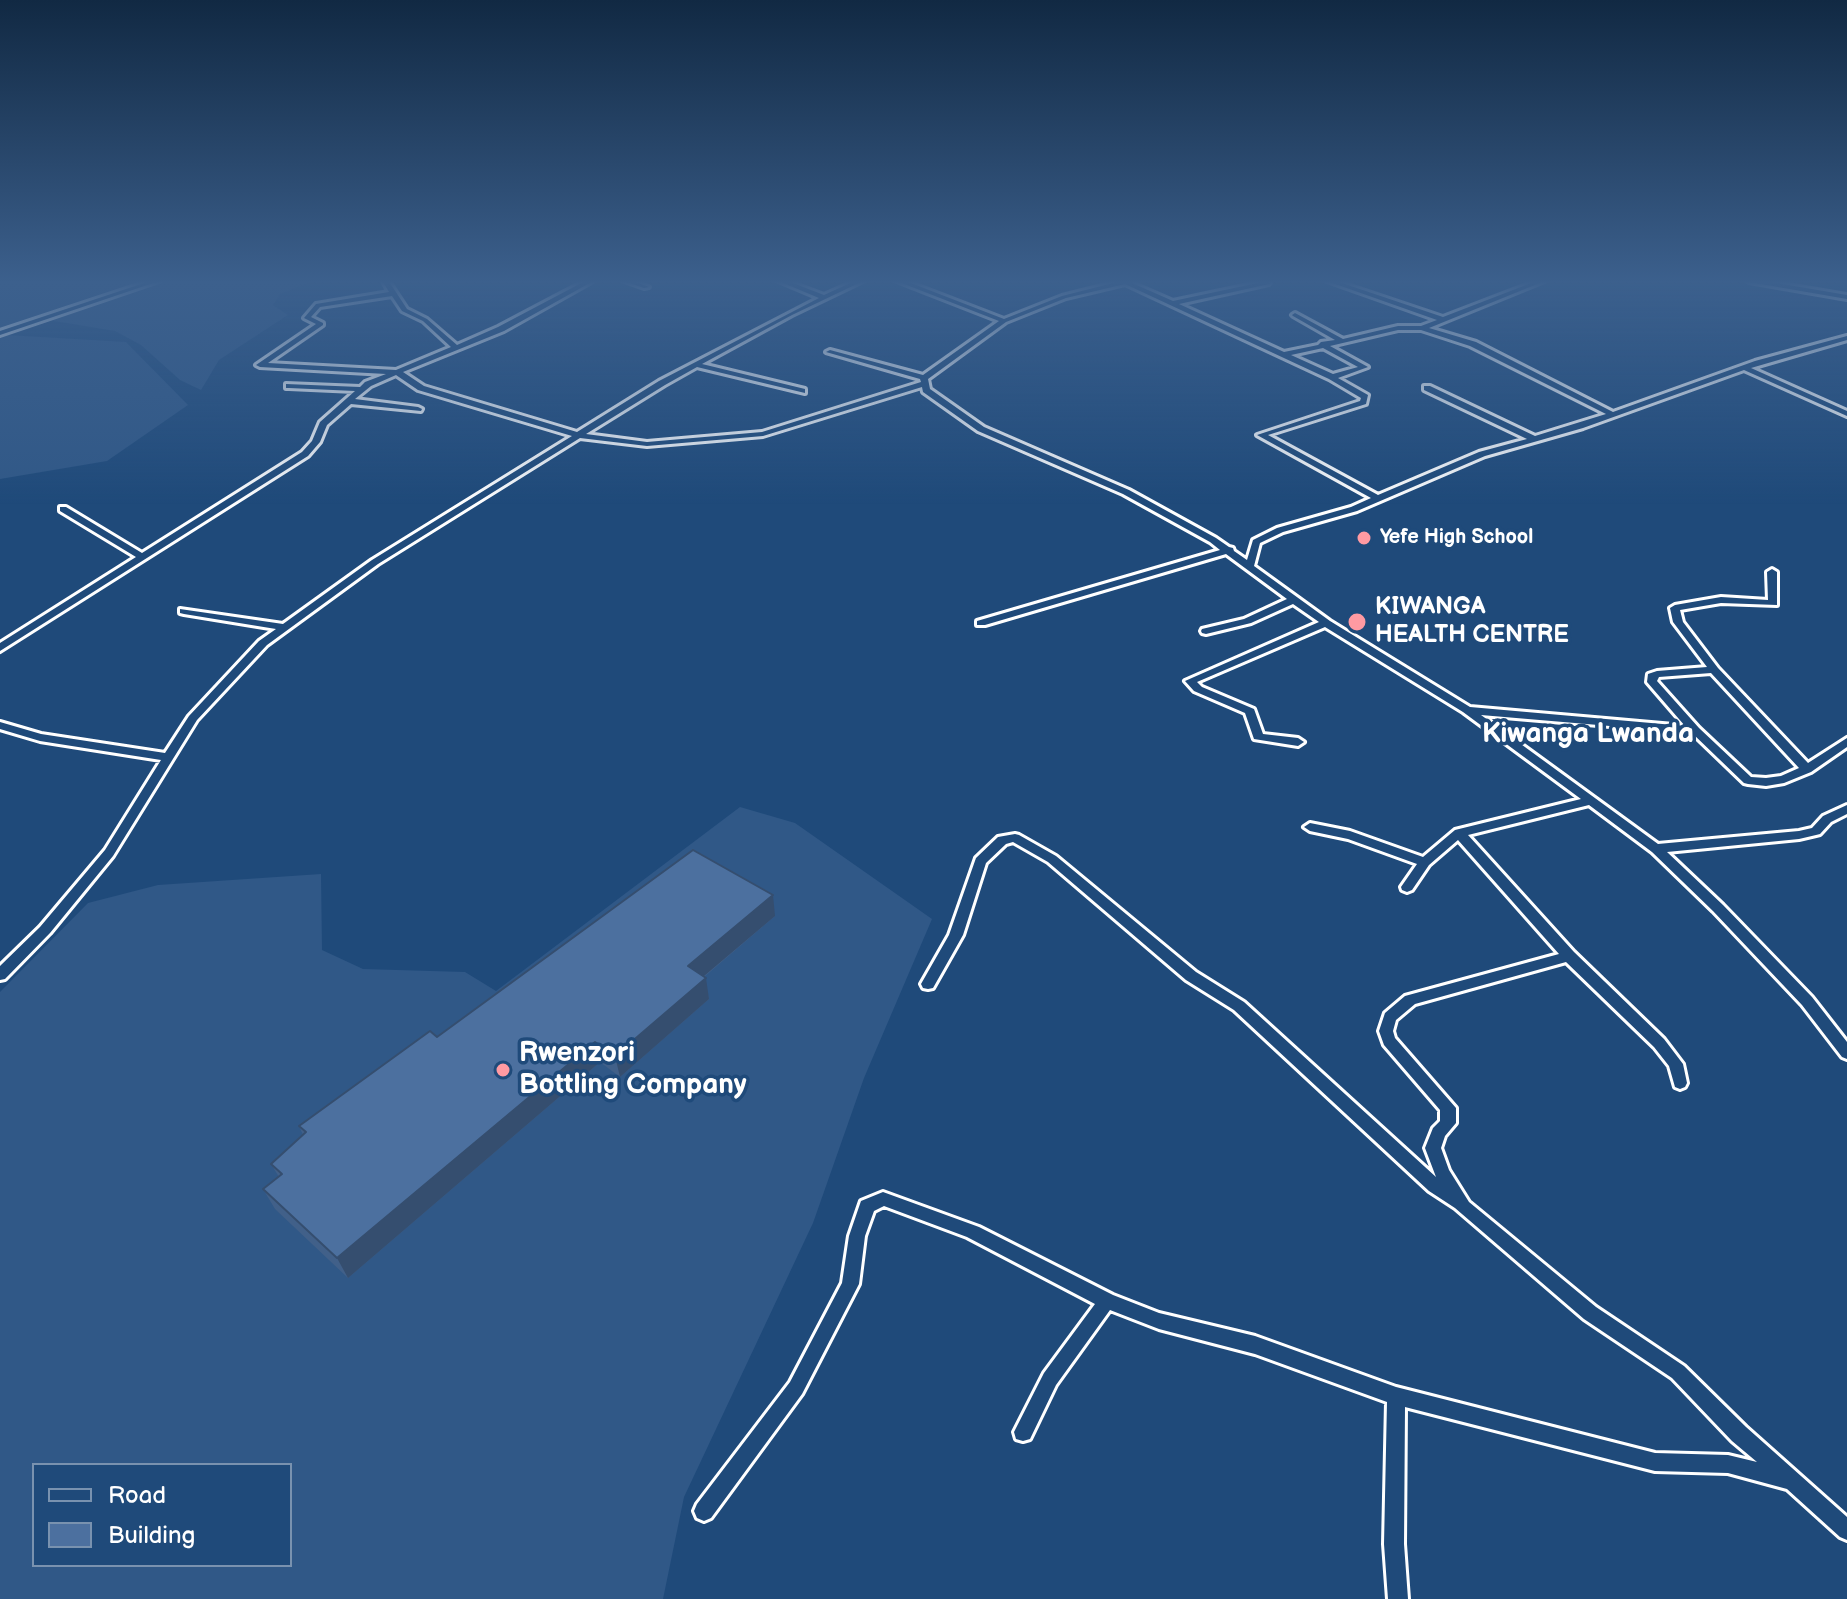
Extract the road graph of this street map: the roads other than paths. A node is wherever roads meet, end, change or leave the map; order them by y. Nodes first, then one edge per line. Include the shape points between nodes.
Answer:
1 (272, 355) edge
2 (440, 355) edge
3 (715, 355) edge
4 (839, 355) edge
5 (959, 355) edge
6 (1282, 355) edge
7 (1341, 355) edge
8 (1494, 355) edge
9 (1790, 355) edge
10 (696, 365) junction
11 (1745, 368) junction
12 (397, 372) junction
13 (1332, 377) junction
14 (925, 380) junction
15 (289, 386) dead end
16 (1427, 388) dead end
17 (362, 389) junction
18 (802, 391) dead end
19 (349, 401) junction
20 (418, 409) dead end
21 (1612, 414) junction
22 (1847, 414) edge
23 (578, 435) junction
24 (1532, 438) junction
25 (1375, 497) junction
26 (63, 509) dead end
27 (1230, 550) junction
28 (142, 557) junction
29 (1250, 565) junction
30 (1772, 572) dead end
31 (1293, 600) junction
32 (184, 611) dead end
33 (981, 623) dead end
34 (1326, 623) junction
35 (283, 627) junction
36 (1206, 631) dead end
37 (0, 648) edge
38 (1714, 670) junction
39 (1467, 710) junction
40 (0, 725) edge
41 (1695, 730) junction
42 (1298, 742) dead end
43 (1847, 742) edge
44 (168, 757) junction
45 (1807, 769) junction
46 (1591, 801) junction
47 (1847, 809) edge
48 (1310, 827) dead end
49 (1459, 833) junction
50 (1656, 849) junction
51 (1425, 862) junction
52 (1407, 887) dead end
53 (1569, 956) junction
54 (0, 975) edge
55 (928, 984) dead end
56 (1847, 1053) edge
57 (1680, 1083) dead end
58 (1463, 1207) junction
59 (1107, 1301) junction
60 (1396, 1396) junction
61 (1023, 1432) dead end
62 (1791, 1481) junction
63 (704, 1511) dead end
64 (1847, 1530) edge
65 (1398, 1599) edge

1 - 12 street via 260,362 262,366
2 - 12 street
3 - 10 street
4 - 14 street
5 - 14 street
6 - 13 street
7 - 13 street via 1364,367
8 - 21 street
9 - 11 street
10 - 18 street
10 - 23 street
11 - 21 street
11 - 22 street
12 - 17 street
12 - 23 street via 421,388
13 - 25 street via 1365,400 1261,435
14 - 23 street via 763,434 647,444
14 - 27 street via 926,390 981,429 1126,492
15 - 17 street
16 - 24 street
17 - 19 street
19 - 20 street
19 - 28 street via 323,424 305,454
21 - 24 street
23 - 35 street via 375,562
24 - 25 street
25 - 29 street via 1354,509 1263,537 1252,547
26 - 28 street
27 - 29 street
27 - 33 street
28 - 37 street
29 - 31 street
30 - 38 street via 1773,603 1721,600 1675,608 1678,622
31 - 34 street
31 - 36 street via 1247,621
32 - 35 street
34 - 39 street
34 - 42 street via 1190,681 1250,711 1258,737
35 - 44 street via 217,688
38 - 41 street via 1652,676
38 - 45 street
39 - 41 street
39 - 46 street
40 - 44 street via 40,737
41 - 45 street via 1748,780 1766,782
43 - 45 street
44 - 54 street via 109,853
46 - 49 street
46 - 50 street
47 - 50 street via 1816,831 1799,835
48 - 51 street
49 - 51 street
49 - 53 street
50 - 56 street via 1761,951
51 - 52 street
53 - 57 street via 1659,1043 1676,1064
53 - 58 street via 1410,1000 1390,1017 1389,1041 1448,1108 1448,1123 1433,1148
55 - 58 street via 956,935 980,861 1002,840 1015,838 1052,859 1191,976 1239,1006
58 - 62 street via 1590,1313 1678,1372
59 - 60 street via 1159,1321 1318,1365
59 - 61 street via 1050,1379
59 - 63 street via 973,1232 883,1199 873,1202 857,1236 850,1284 796,1388
60 - 62 street via 1655,1462 1728,1464
60 - 65 street via 1393,1504
62 - 64 street

